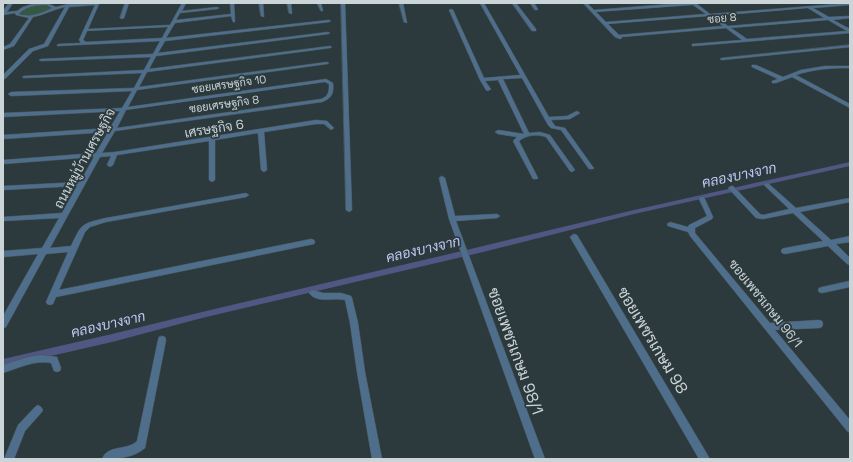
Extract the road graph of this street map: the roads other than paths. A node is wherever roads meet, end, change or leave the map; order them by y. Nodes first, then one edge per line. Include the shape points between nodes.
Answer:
1 (11, 3) edge
2 (40, 3) edge
3 (98, 3) edge
4 (102, 3) edge
5 (127, 3) edge
6 (184, 3) edge
7 (232, 3) edge
8 (261, 3) edge
9 (289, 3) edge
10 (319, 3) edge
11 (343, 3) edge
12 (401, 3) edge
13 (482, 3) edge
14 (514, 3) edge
15 (532, 3) edge
16 (585, 3) edge
17 (693, 3) edge
18 (699, 3) edge
19 (801, 3) edge
20 (850, 4) edge
21 (68, 5) edge
22 (808, 7) junction
23 (55, 8) junction
24 (217, 8) dead end
25 (536, 9) dead end
26 (322, 10) dead end
27 (451, 10) dead end
28 (592, 11) junction
29 (18, 12) junction
30 (179, 12) junction
31 (3, 13) edge
32 (291, 13) dead end
33 (233, 15) junction
34 (709, 15) junction
35 (32, 16) junction
36 (263, 16) dead end
37 (850, 17) edge
38 (122, 18) dead end
39 (828, 18) junction
40 (234, 21) dead end
41 (329, 21) dead end
42 (406, 22) dead end
43 (604, 23) junction
44 (172, 24) junction
45 (727, 27) junction
46 (86, 30) junction
47 (534, 30) dead end
48 (850, 32) edge
49 (328, 33) dead end
50 (164, 40) junction
51 (745, 40) junction
52 (84, 43) junction
53 (59, 45) dead end
54 (694, 45) dead end
55 (850, 46) edge
56 (330, 47) dead end
57 (3, 49) edge
58 (156, 54) junction
59 (722, 58) dead end
60 (41, 60) dead end
61 (327, 63) dead end
62 (754, 66) dead end
63 (850, 67) edge
64 (147, 71) junction
65 (792, 75) junction
66 (524, 76) junction
67 (24, 77) dead end
68 (3, 78) edge
69 (500, 78) junction
70 (783, 78) junction
71 (482, 80) junction
72 (774, 82) dead end
73 (136, 89) junction
74 (331, 89) joint
75 (488, 89) dead end
76 (11, 94) dead end
77 (850, 106) edge
78 (124, 108) junction
79 (577, 113) dead end
80 (3, 115) edge
81 (548, 119) junction
82 (330, 128) dead end
83 (112, 130) junction
84 (261, 131) junction
85 (498, 132) dead end
86 (524, 135) junction
87 (3, 137) edge
88 (212, 139) junction
89 (127, 152) junction
90 (115, 154) junction
91 (98, 156) junction
92 (124, 159) dead end
93 (3, 162) edge
94 (110, 165) dead end
95 (591, 168) dead end
96 (264, 170) dead end
97 (572, 170) dead end
98 (442, 178) dead end
99 (535, 178) dead end
100 (212, 180) dead end
101 (82, 184) junction
102 (767, 185) dead end
103 (3, 188) edge
104 (731, 188) dead end
105 (246, 195) dead end
106 (702, 199) dead end
107 (850, 200) edge
108 (349, 210) dead end
109 (794, 211) junction
110 (65, 215) junction
111 (497, 216) dead end
112 (3, 219) edge
113 (452, 219) junction
114 (670, 224) dead end
115 (690, 230) junction
116 (574, 237) dead end
117 (850, 239) edge
118 (311, 242) dead end
119 (830, 243) junction
120 (73, 249) junction
121 (44, 251) junction
122 (785, 251) dead end
123 (3, 254) edge
124 (850, 262) edge
125 (850, 284) edge
126 (822, 290) dead end
127 (313, 293) dead end
128 (54, 294) junction
129 (50, 302) dead end
130 (3, 324) edge
131 (819, 324) dead end
132 (769, 327) junction
133 (162, 340) dead end
134 (57, 368) dead end
135 (3, 369) edge
136 (38, 410) dead end
137 (850, 428) edge
138 (9, 459) edge
139 (107, 459) edge
140 (377, 459) edge
141 (540, 459) edge
142 (705, 459) edge

1 - 31 street
2 - 23 street via 51,4
2 - 29 street via 24,7
3 - 4 street
3 - 21 street
3 - 46 street
5 - 38 street
6 - 30 street, ถนนหมู่บ้านเศรษฐกิจ
7 - 33 street
8 - 36 street
9 - 32 street
10 - 26 street
11 - 108 street
12 - 42 street
13 - 66 street
14 - 47 street
15 - 25 street
16 - 28 street
17 - 18 street
17 - 28 street
17 - 34 street
19 - 22 street
20 - 22 street
21 - 23 street
21 - 68 street via 46,45 30,50
22 - 34 street
22 - 39 street
23 - 35 street
24 - 30 street
27 - 71 street
28 - 43 street
29 - 31 street
29 - 35 street via 20,16
30 - 44 street, ถนนหมู่บ้านเศรษฐกิจ
33 - 40 street
33 - 44 street
34 - 43 street
34 - 45 street
35 - 57 street via 12,45
37 - 39 street, ซอย 8
39 - 45 street, ซอย 8
39 - 48 street
41 - 50 street
43 - 45 street, ซอย 8 via 619,38
44 - 46 street
44 - 50 street, ถนนหมู่บ้านเศรษฐกิจ
45 - 51 street
46 - 52 street via 81,40
48 - 51 street
49 - 58 street
50 - 52 street
50 - 58 street, ถนนหมู่บ้านเศรษฐกิจ
51 - 54 street
52 - 53 street
55 - 59 street
56 - 64 street
58 - 60 street
58 - 64 street, ถนนหมู่บ้านเศรษฐกิจ
61 - 73 street
62 - 70 street
63 - 65 street via 825,67
64 - 67 street
64 - 73 street, ถนนหมู่บ้านเศรษฐกิจ
65 - 70 street
65 - 77 street
66 - 69 street
66 - 81 street
69 - 71 street
69 - 86 street
70 - 72 street
71 - 75 street
73 - 76 street
73 - 78 street, ถนนหมู่บ้านเศรษฐกิจ
74 - 78 street, ซอยเศรษฐกิจ 10 via 330,82 323,81
74 - 83 street, ซอยเศรษฐกิจ 8 via 330,96 322,100
78 - 80 street
78 - 83 street, ถนนหมู่บ้านเศรษฐกิจ
79 - 81 street via 568,118
81 - 95 street via 552,127 563,129
82 - 84 street, เศรษฐกิจ 6 via 327,123 322,122
83 - 87 street
83 - 91 street, ถนนหมู่บ้านเศรษฐกิจ
84 - 88 street, เศรษฐกิจ 6
84 - 96 street
85 - 86 street
86 - 97 street via 548,136
86 - 99 street via 516,141
88 - 89 street, เศรษฐกิจ 6
88 - 100 street
89 - 90 street, เศรษฐกิจ 6
89 - 92 street
90 - 91 street, เศรษฐกิจ 6
90 - 94 street
91 - 93 street, เศรษฐกิจ 6
91 - 101 street, ถนนหมู่บ้านเศรษฐกิจ
98 - 113 street, ซอยเพชรเกษม 98/1
101 - 103 street
101 - 110 street, ถนนหมู่บ้านเศรษฐกิจ
102 - 109 street
104 - 109 street via 760,217
105 - 120 street via 88,225 82,230
106 - 115 street via 710,217 693,225
107 - 109 street
109 - 119 street
110 - 112 street
110 - 121 street, ถนนหมู่บ้านเศรษฐกิจ
111 - 113 street
113 - 141 street, ซอยเพชรเกษม 98/1
114 - 115 street
115 - 132 street, ซอยเพชรเกษม 96/1
116 - 142 street, ซอยเพชรเกษม 98
117 - 119 street
118 - 128 street
119 - 122 street
119 - 124 street
120 - 121 street
120 - 128 street
121 - 123 street
121 - 130 street, ถนนหมู่บ้านเศรษฐกิจ
125 - 126 street
127 - 140 street via 324,298 348,298
128 - 129 street
131 - 132 street
132 - 137 street, ซอยเพชรเกษม 96/1
133 - 139 street via 141,444 136,449 114,453
134 - 135 street via 54,360 44,357
136 - 138 street via 22,428

